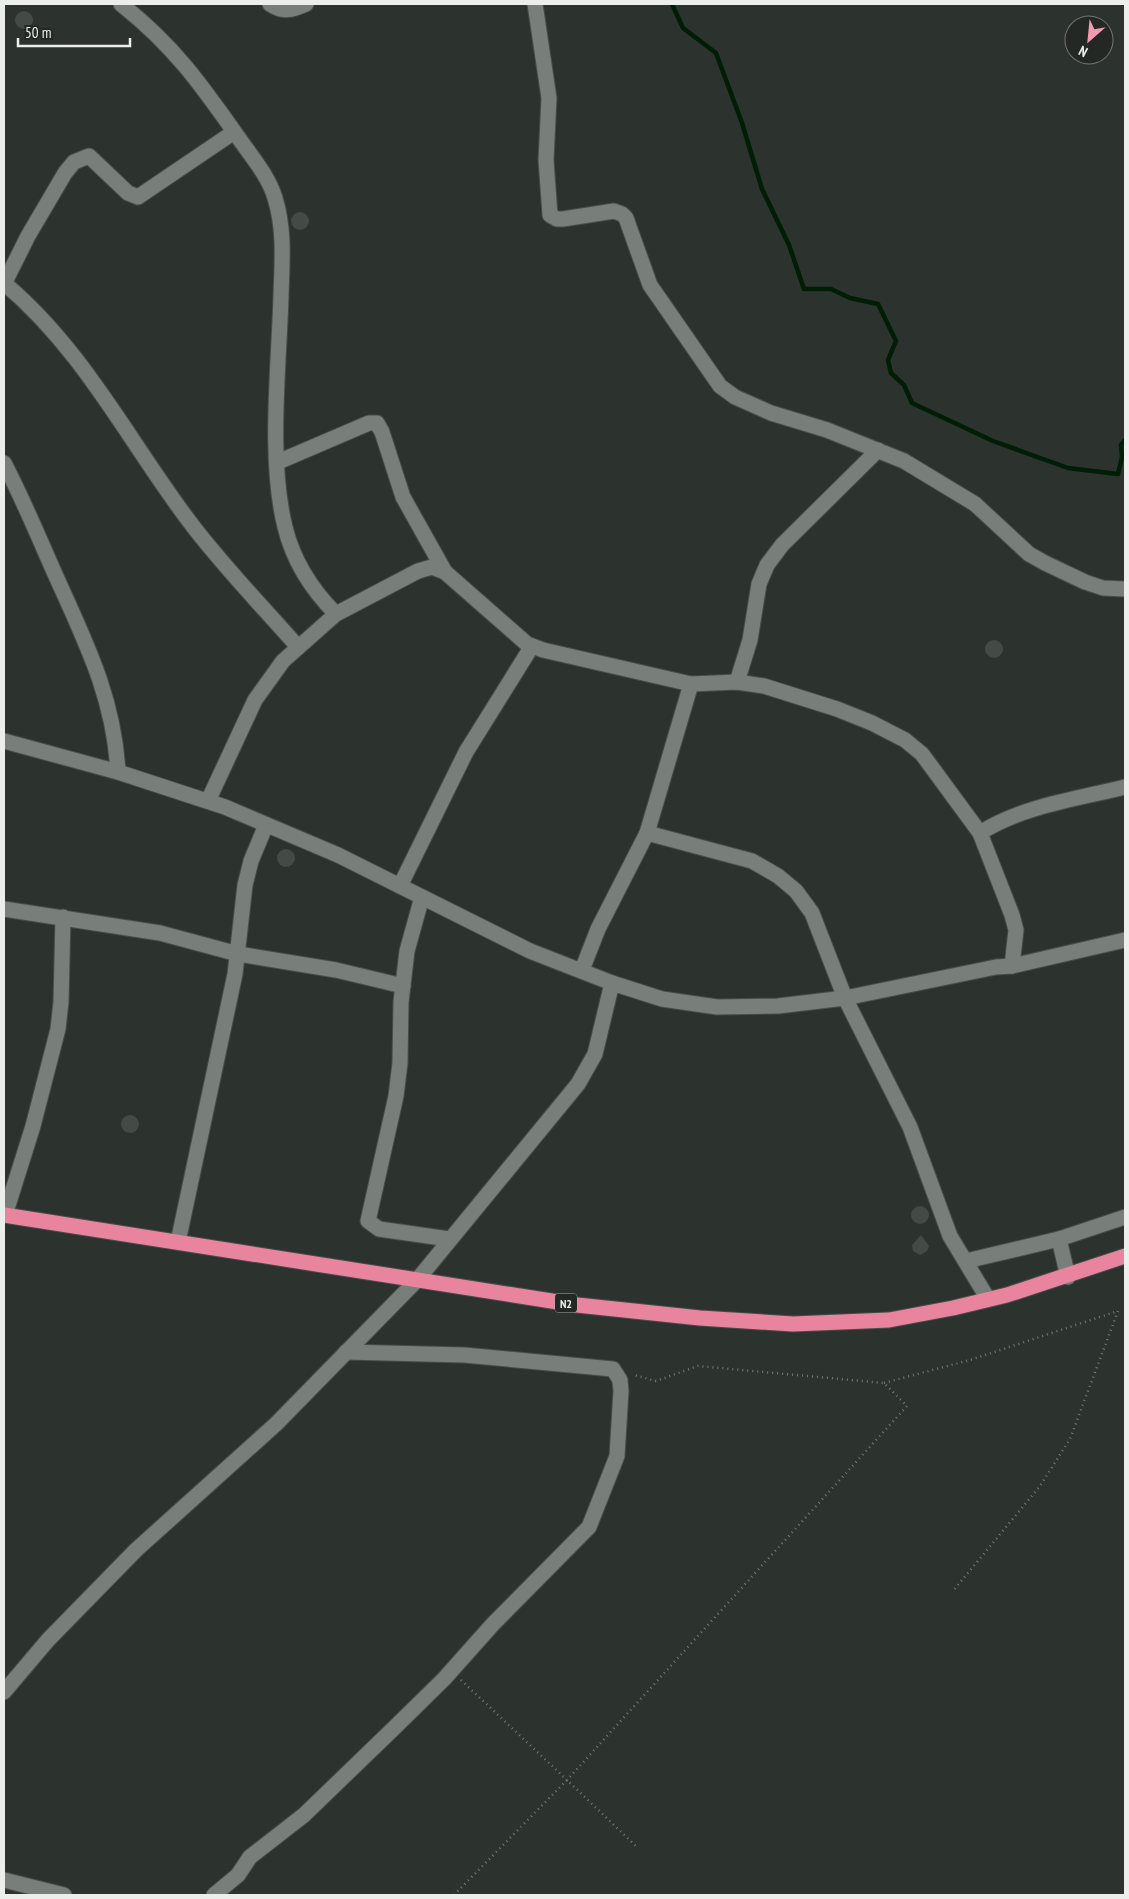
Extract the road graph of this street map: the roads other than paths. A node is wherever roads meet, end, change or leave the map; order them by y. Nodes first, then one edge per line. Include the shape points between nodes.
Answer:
1 (121, 4) edge
2 (270, 4) edge
3 (306, 4) edge
4 (535, 4) edge
5 (234, 132) junction
6 (4, 284) edge
7 (878, 450) junction
8 (278, 462) junction
9 (4, 463) edge
10 (445, 572) junction
11 (1125, 589) edge
12 (336, 614) junction
13 (532, 646) junction
14 (298, 647) junction
15 (737, 682) junction
16 (691, 684) junction
17 (4, 742) edge
18 (118, 772) junction
19 (1125, 786) edge
20 (208, 802) junction
21 (266, 825) junction
22 (647, 832) junction
23 (980, 833) junction
24 (400, 886) junction
25 (422, 897) junction
26 (4, 909) edge
27 (63, 917) junction
28 (1125, 940) edge
29 (238, 954) junction
30 (1012, 966) junction
31 (582, 970) junction
32 (612, 983) junction
33 (403, 986) junction
34 (845, 998) junction
35 (4, 1215) edge
36 (1125, 1218) edge
37 (449, 1239) junction
38 (1059, 1239) junction
39 (178, 1242) junction
40 (1125, 1256) edge
41 (966, 1261) junction
42 (1068, 1276) junction
43 (418, 1279) junction
44 (988, 1299) junction
45 (346, 1352) junction
46 (4, 1692) edge
47 (4, 1880) edge
48 (64, 1895) edge
49 (214, 1895) edge

1 - 5 street via 164,40 194,75
2 - 3 street via 287,10
4 - 7 street via 549,98 546,160 550,216 563,219 614,211 622,214 650,285 720,386 748,405
5 - 6 street via 138,197 128,193 92,157 79,159 65,173
5 - 8 street via 271,189 282,240
6 - 14 street via 34,309 63,340 189,522
7 - 11 street via 922,470 975,504 1029,554 1045,564 1103,588
7 - 15 street via 770,560 759,584 750,640
8 - 10 street via 369,423 376,423 382,432 403,497
8 - 12 street via 285,527 292,548 318,596
9 - 18 street via 87,642 116,738
10 - 12 street via 427,567
10 - 13 street
12 - 14 street
13 - 16 street
13 - 24 street via 466,752
14 - 20 street via 261,688
15 - 16 street
15 - 23 street via 764,686 837,709 905,740 922,754
16 - 22 street
17 - 18 street
18 - 20 street
19 - 23 street via 1019,814
20 - 21 street
21 - 24 street
21 - 29 street via 245,885
22 - 31 street via 598,929
22 - 34 street via 752,861 796,891 816,921
23 - 30 street via 1016,930
24 - 25 street
25 - 31 street via 530,951
25 - 33 street via 407,951
26 - 27 street
27 - 29 street via 160,933
27 - 35 street via 58,1029 33,1126
28 - 30 street
29 - 33 street via 336,970
29 - 39 street
30 - 34 street
31 - 32 street
32 - 34 street via 662,999 717,1008 778,1006
32 - 37 street via 596,1054 578,1084
33 - 37 street via 396,1096 368,1221 379,1229
34 - 41 street via 910,1127 946,1228
35 - 39 highway, N2
36 - 38 street
37 - 43 street
38 - 41 street
38 - 42 street
39 - 43 highway, N2
40 - 42 highway, N2
41 - 44 street
42 - 44 highway, N2
43 - 44 highway, N2 via 577,1305 792,1324 889,1320
43 - 45 street
45 - 46 street via 276,1424 136,1550 48,1640
45 - 49 street via 464,1355 614,1370 621,1390 617,1456 589,1526 451,1671 304,1815 250,1857 238,1874
47 - 48 street

